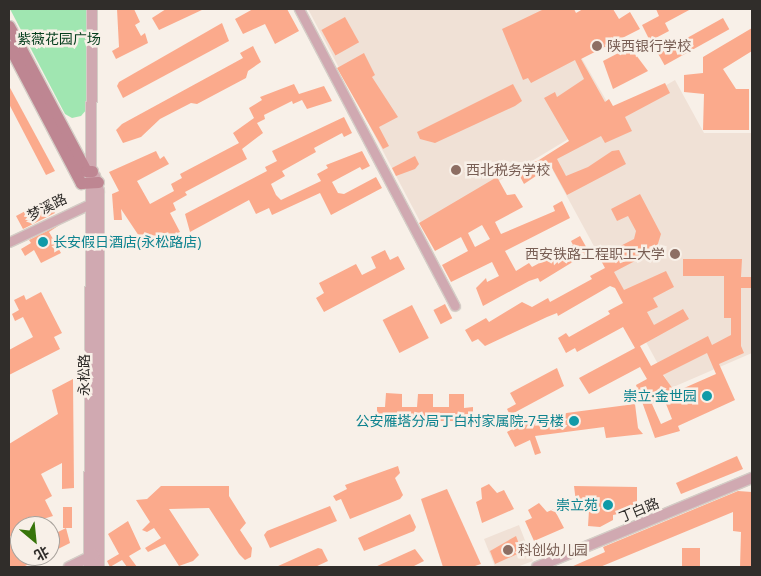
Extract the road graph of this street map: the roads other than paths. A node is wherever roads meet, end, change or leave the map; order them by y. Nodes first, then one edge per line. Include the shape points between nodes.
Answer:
1 (92, 9) edge
2 (299, 9) edge
3 (9, 26) edge
4 (9, 46) edge
5 (94, 178) junction
6 (95, 201) junction
7 (9, 242) edge
8 (455, 306) dead end
9 (752, 478) edge
10 (99, 552) junction
11 (89, 562) edge
12 (69, 567) edge
13 (99, 567) edge
14 (537, 567) edge

1 - 5 street, 永松路
2 - 8 street
3 - 5 main road via 86,171
4 - 5 main road via 81,183
5 - 6 street, 永松路
6 - 7 street, 梦溪路
6 - 10 street, 永松路
6 - 11 street, 永松路
9 - 14 street, 丁白路
10 - 11 street
10 - 13 street, 永松路
11 - 12 street

